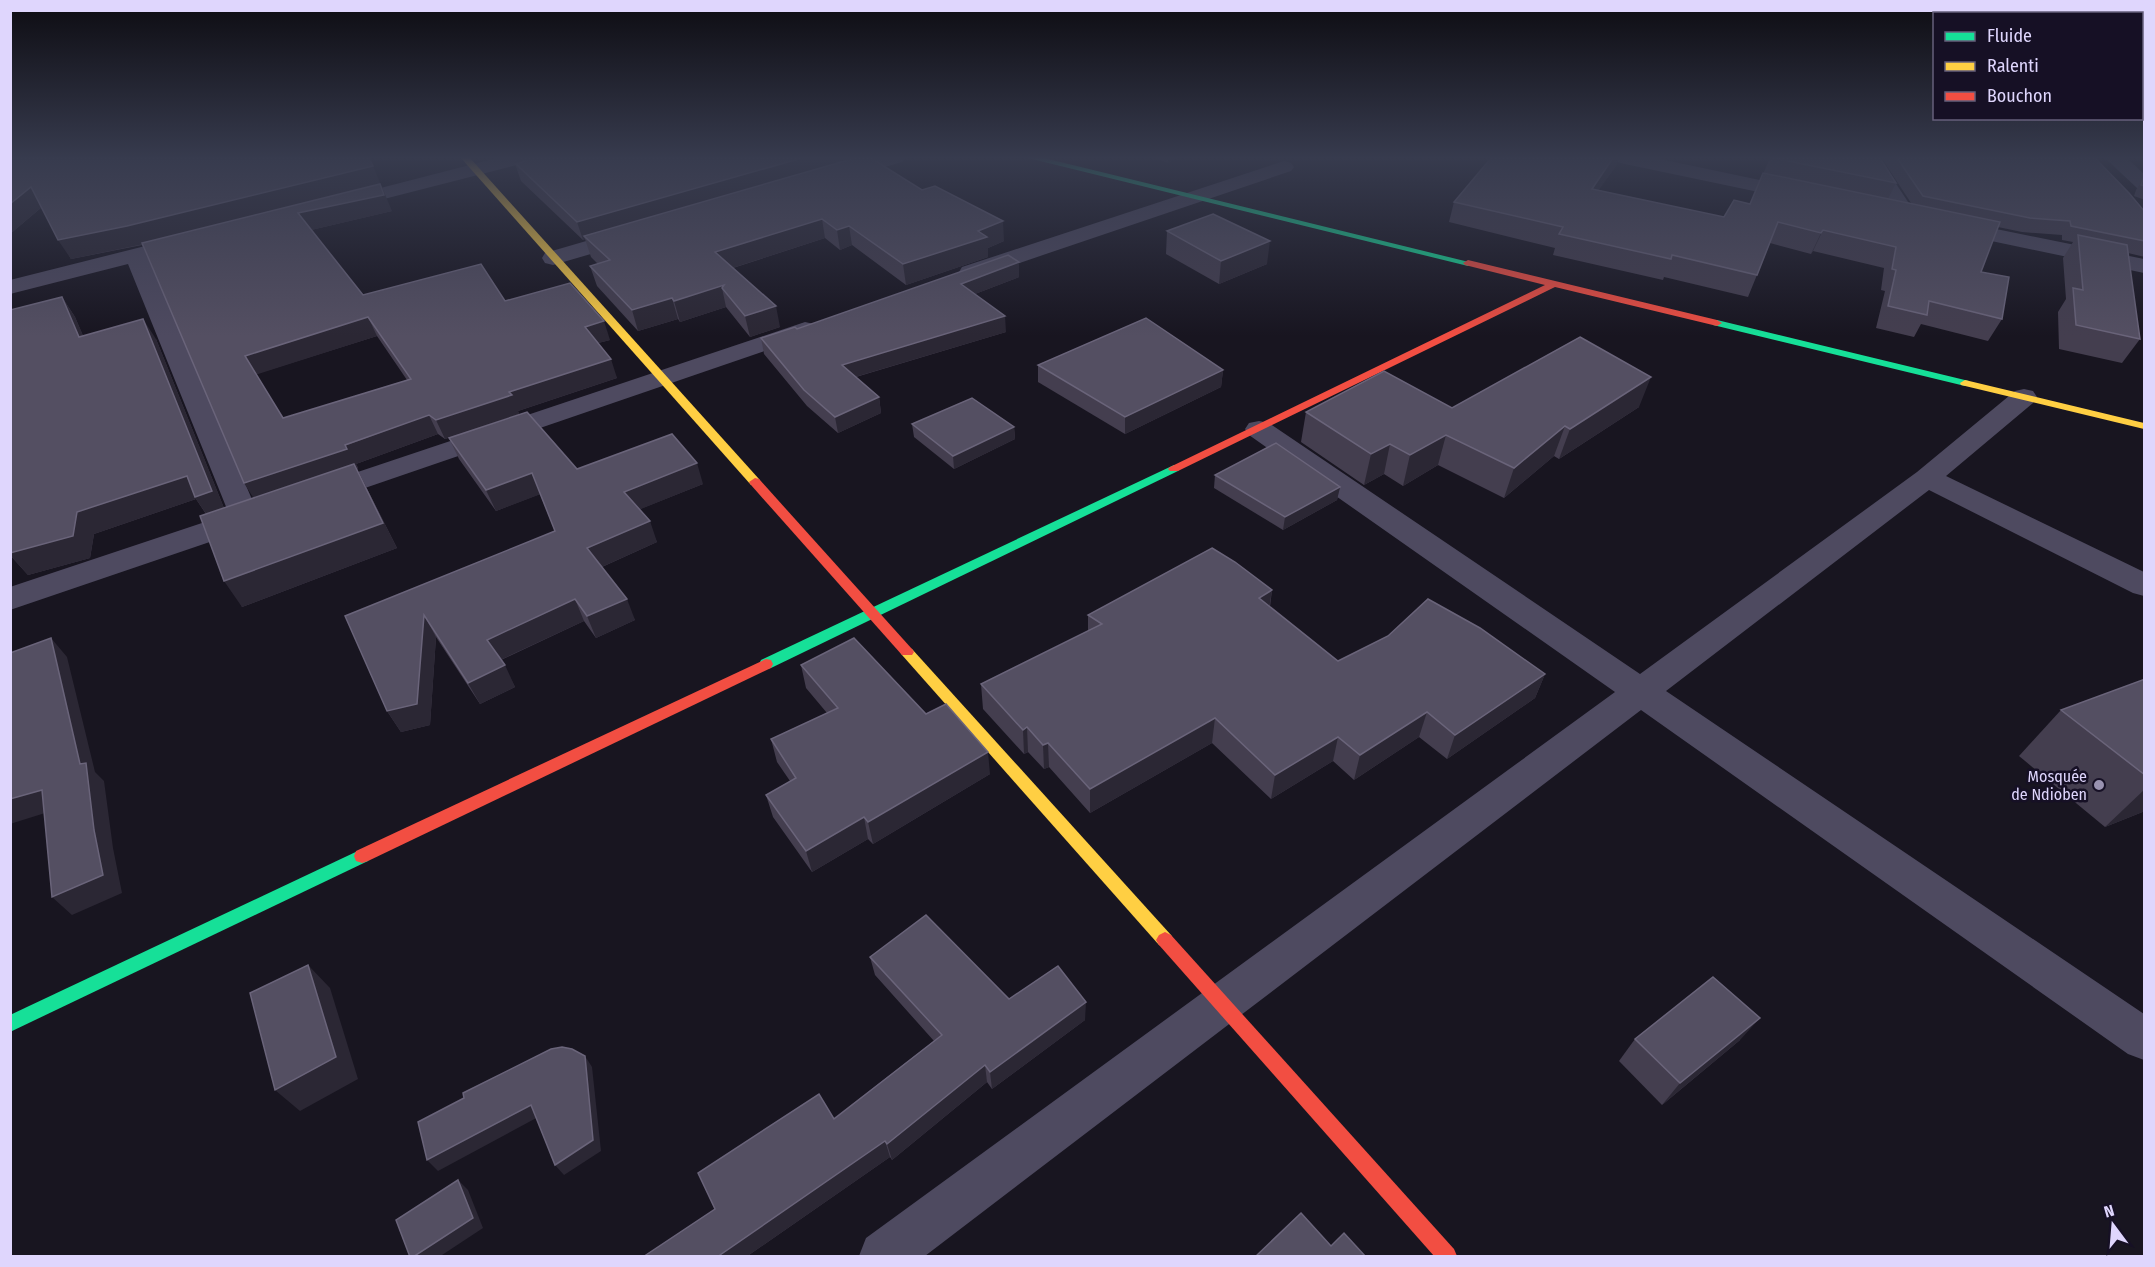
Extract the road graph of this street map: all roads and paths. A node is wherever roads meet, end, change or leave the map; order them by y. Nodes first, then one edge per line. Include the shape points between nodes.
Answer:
1 (517, 217) edge
2 (1132, 217) edge
3 (1275, 217) edge
4 (1907, 217) edge
5 (656, 228) edge
6 (204, 238) edge
7 (136, 255) junction
8 (553, 258) junction
9 (2145, 266) edge
10 (943, 282) edge
11 (1554, 284) junction
12 (10, 287) edge
13 (830, 320) edge
14 (661, 378) junction
15 (2024, 397) junction
16 (2145, 426) edge
17 (1259, 429) junction
18 (1926, 478) junction
19 (303, 500) edge
20 (2145, 585) edge
21 (10, 599) edge
22 (872, 614) junction
23 (1639, 691) junction
24 (1222, 1004) junction
25 (10, 1024) edge
26 (2145, 1039) edge
27 (884, 1257) edge
28 (1447, 1257) edge

1 - 8 street
2 - 10 street
3 - 11 street
4 - 9 street
5 - 8 street
6 - 7 street
7 - 12 street
7 - 21 street via 258,515
8 - 14 street
11 - 15 street
11 - 17 street
13 - 14 street
14 - 19 street
14 - 22 street
15 - 16 street
15 - 18 street
17 - 22 street
17 - 23 street
18 - 20 street
18 - 23 street
22 - 24 street
22 - 25 street
23 - 24 street
23 - 26 street
24 - 27 street
24 - 28 street

